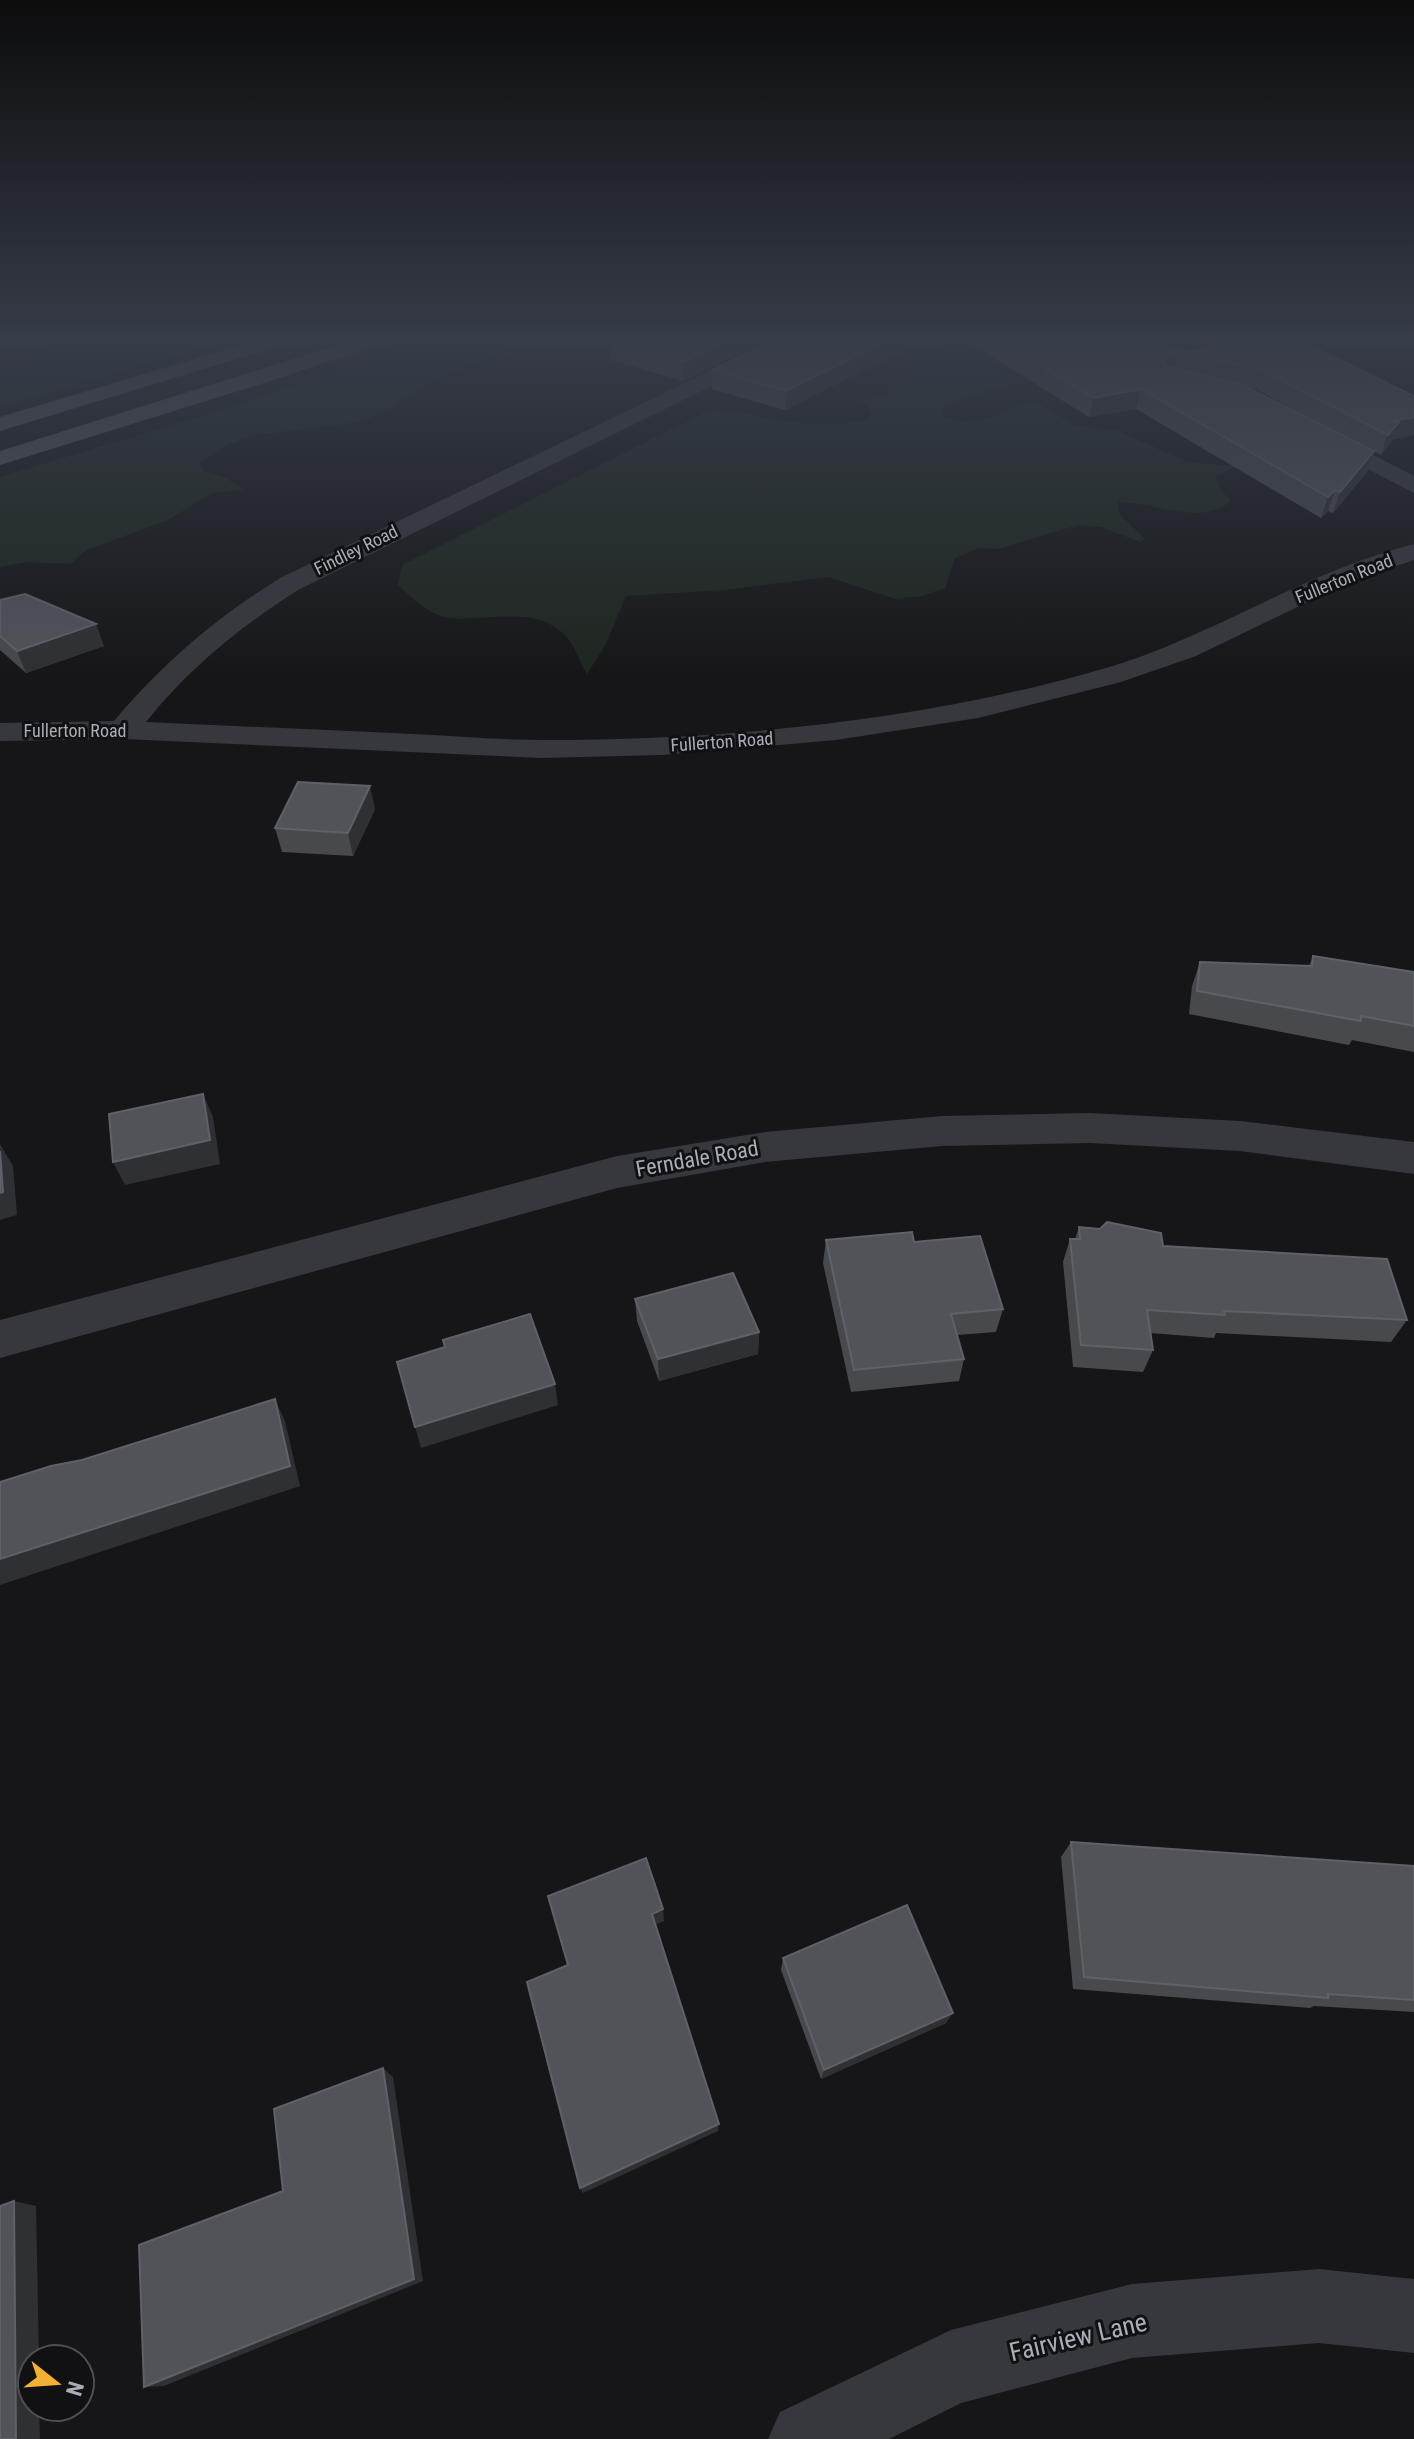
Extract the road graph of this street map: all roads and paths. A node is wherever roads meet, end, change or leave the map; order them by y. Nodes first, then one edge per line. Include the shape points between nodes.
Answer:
1 (23, 451) edge
2 (562, 451) edge
3 (1349, 451) edge
4 (0, 458) edge
5 (1414, 486) edge
6 (1414, 552) edge
7 (123, 730) junction
8 (0, 732) edge
9 (1414, 1158) edge
10 (0, 1339) edge
11 (1414, 2316) edge
12 (807, 2439) edge

1 - 4 main road
2 - 7 street, Findley Road via 289,584 188,656
3 - 5 street
6 - 7 street, Fullerton Road via 1342,575 1186,650 1111,676 978,709 836,731 676,745 542,749
7 - 8 street, Fullerton Road
9 - 10 street, Ferndale Road via 1240,1136 1090,1128 942,1131 765,1147 617,1172
11 - 12 street, Fairview Lane via 1319,2306 1132,2321 951,2368

